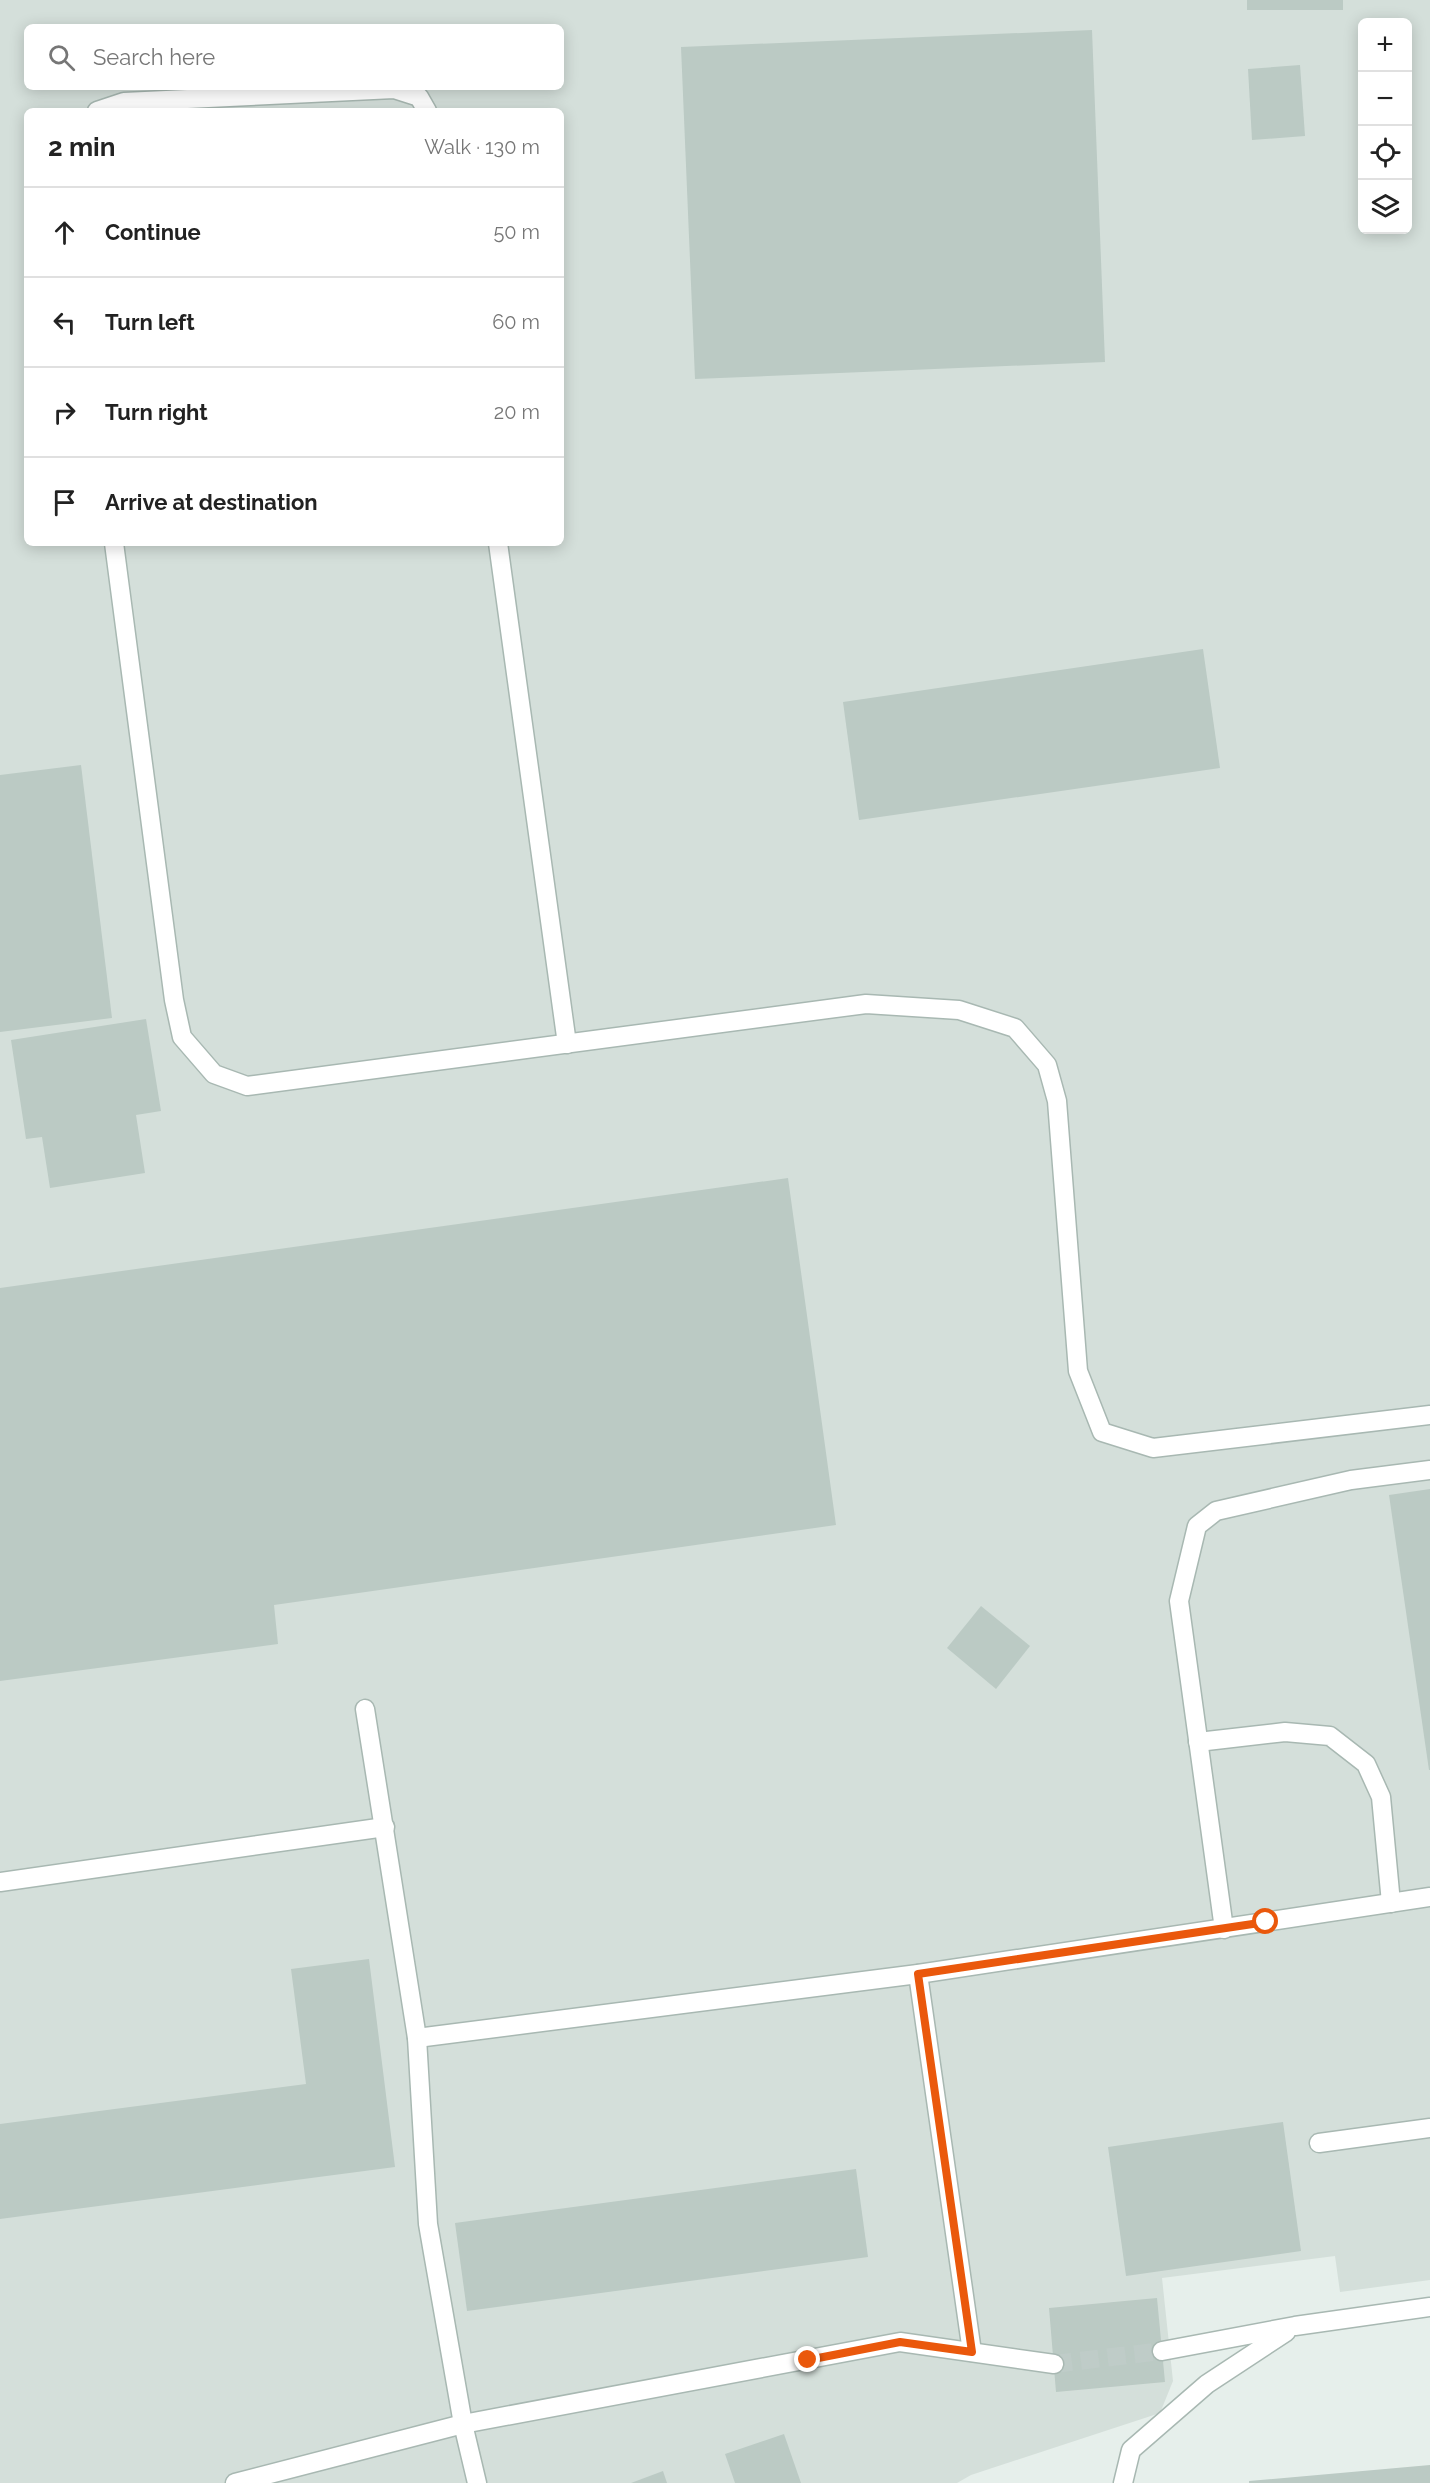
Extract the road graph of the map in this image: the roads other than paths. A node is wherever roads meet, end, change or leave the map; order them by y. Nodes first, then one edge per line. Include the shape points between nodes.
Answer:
1 (373, 90) edge
2 (397, 90) edge
3 (106, 108) edge
4 (425, 108) edge
5 (114, 546) edge
6 (498, 546) edge
7 (567, 1044) junction
8 (1430, 1414) edge
9 (1430, 1470) edge
10 (365, 1708) dead end
11 (1198, 1742) junction
12 (385, 1827) junction
13 (0, 1882) edge
14 (1430, 1898) edge
15 (1391, 1903) junction
16 (1224, 1929) junction
17 (918, 1974) junction
18 (417, 2038) junction
19 (1430, 2127) edge
20 (1319, 2143) dead end
21 (1430, 2307) edge
22 (1295, 2325) junction
23 (1166, 2351) tunnel mouth
24 (972, 2352) junction
25 (1054, 2364) tunnel mouth
26 (463, 2424) junction
27 (235, 2483) edge
28 (477, 2483) edge
29 (1123, 2483) edge

1 - 3 street via 123,102
2 - 4 street via 419,98
5 - 7 street via 174,1000 182,1037 214,1074 247,1086
6 - 7 street
7 - 8 street via 866,1004 959,1010 1015,1028 1047,1065 1057,1101 1078,1371 1102,1432 1153,1448
9 - 11 street via 1351,1480 1216,1510 1197,1526 1179,1601
10 - 12 street
11 - 15 street via 1285,1731 1330,1736 1366,1764 1381,1797
11 - 16 street
12 - 13 street
12 - 18 street
14 - 15 street
15 - 16 street
16 - 17 street
17 - 18 street
17 - 24 street
18 - 26 street via 428,2224
19 - 20 street
21 - 22 street
22 - 23 street
22 - 29 street via 1208,2384 1131,2450
24 - 25 street
24 - 26 street via 900,2342
26 - 27 street
26 - 28 street

